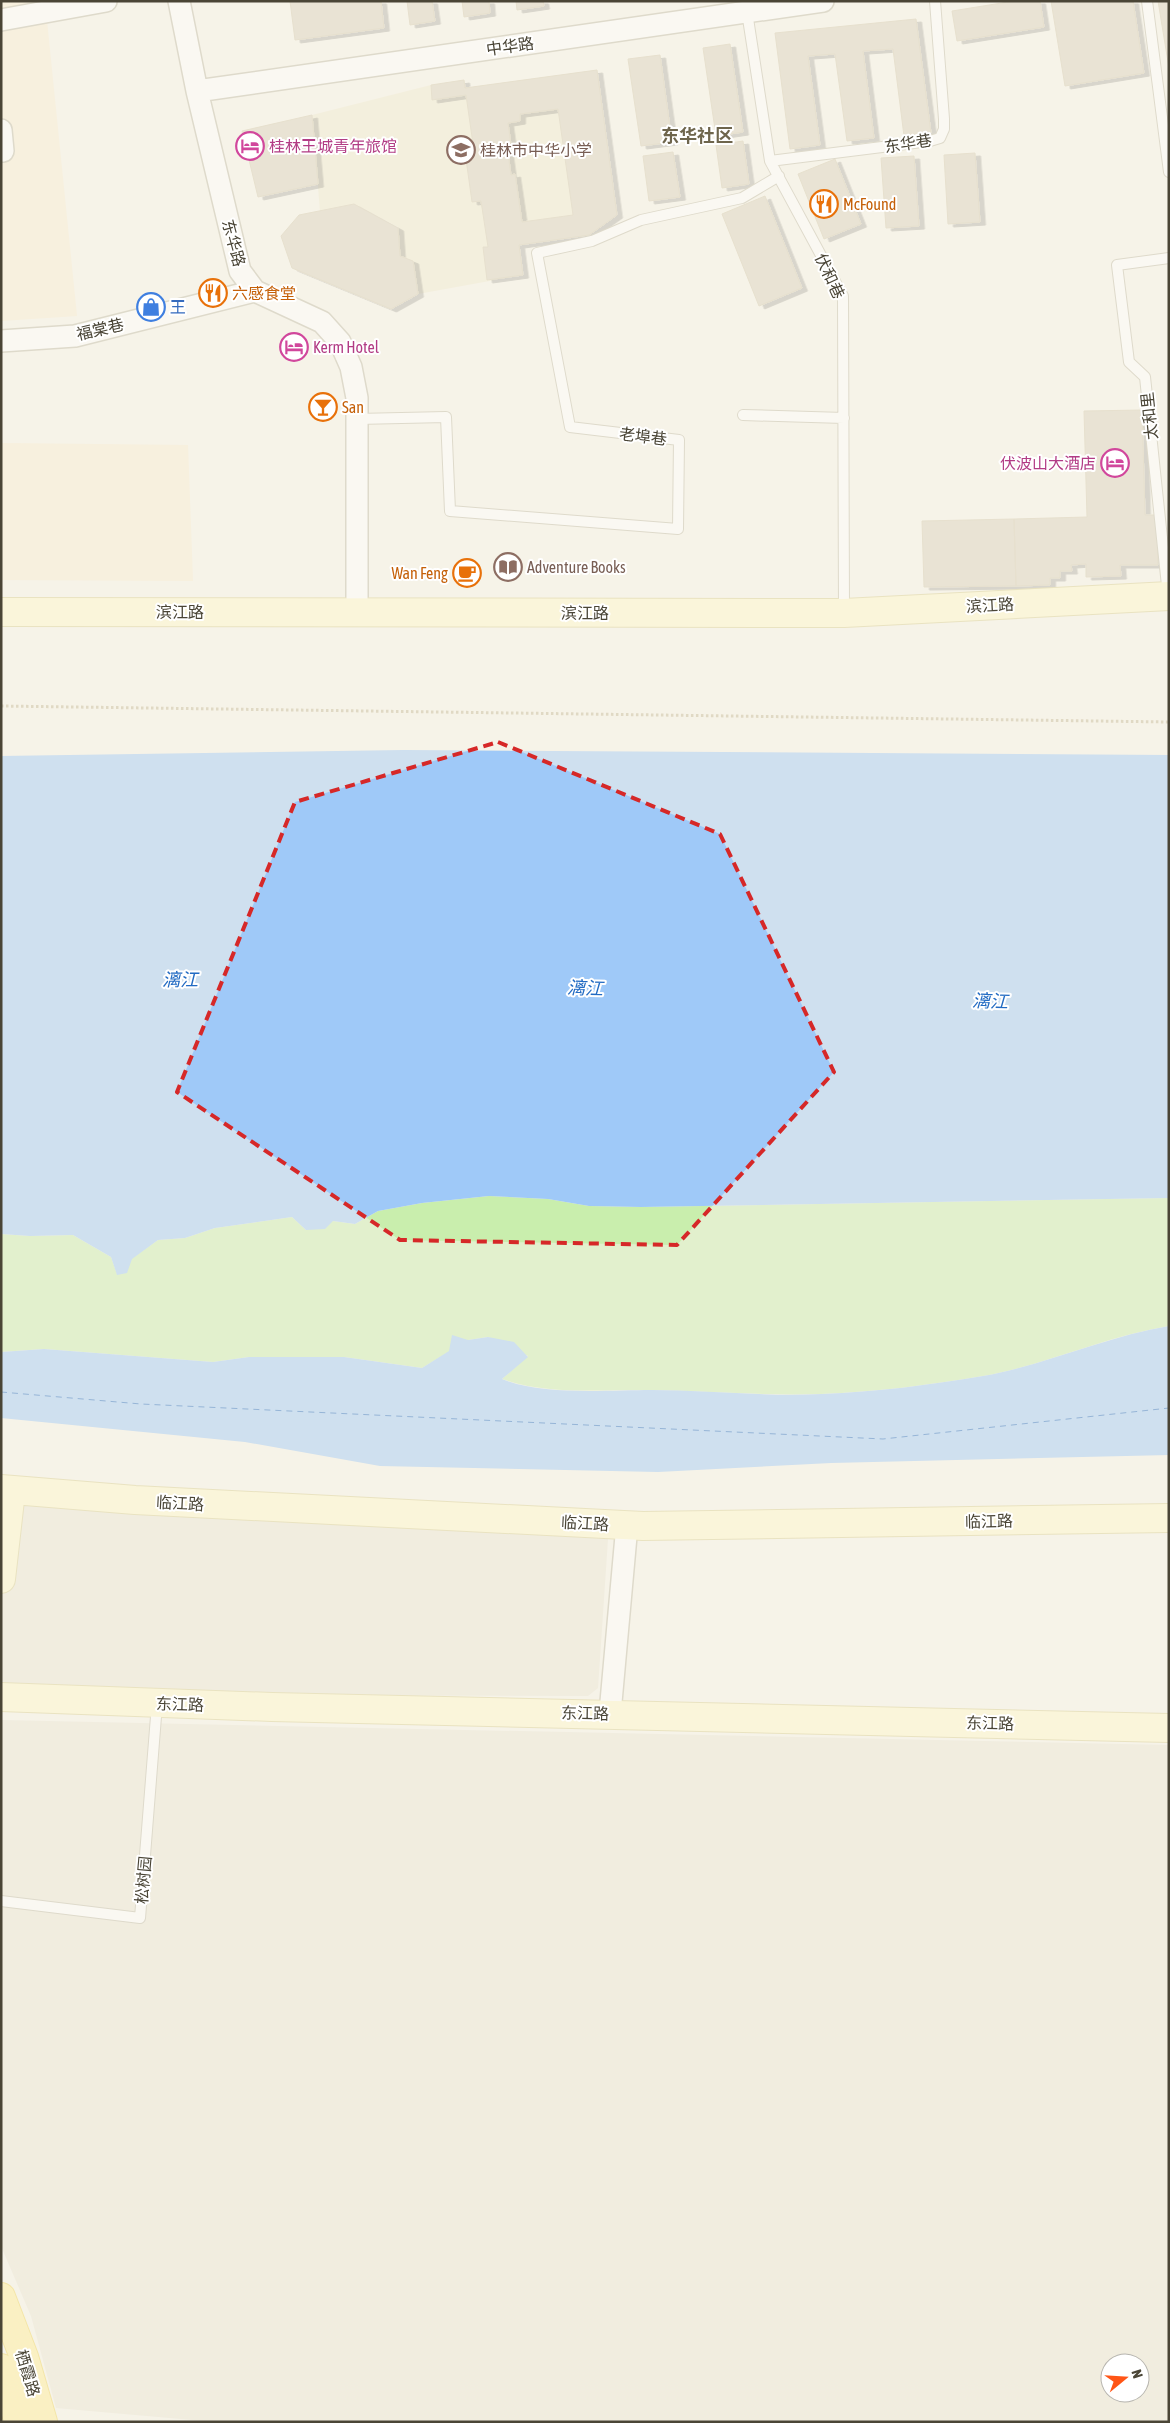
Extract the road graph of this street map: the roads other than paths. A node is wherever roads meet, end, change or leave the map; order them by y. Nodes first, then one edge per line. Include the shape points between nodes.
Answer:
1 (106, 1) edge
2 (179, 1) edge
3 (823, 1) edge
4 (935, 1) edge
5 (1147, 1) edge
6 (747, 12) junction
7 (1, 20) edge
8 (197, 90) junction
9 (1, 130) edge
10 (1, 152) edge
11 (770, 161) junction
12 (1169, 172) edge
13 (779, 176) junction
14 (1169, 258) edge
15 (255, 291) junction
16 (1, 341) edge
17 (743, 415) dead end
18 (844, 418) junction
19 (357, 419) junction
20 (1169, 596) edge
21 (1, 612) edge
22 (357, 612) junction
23 (844, 613) junction
24 (6, 1490) edge
25 (1169, 1518) edge
26 (627, 1525) junction
27 (1, 1579) edge
28 (1, 1697) edge
29 (157, 1703) junction
30 (610, 1713) junction
31 (1169, 1728) edge
32 (1, 1901) edge
33 (1, 2297) edge
34 (1, 2368) edge
35 (19, 2422) edge
36 (43, 2422) edge

1 - 7 street
2 - 8 street, 东华路
3 - 6 street, 中华路
4 - 11 lane, 东华巷 via 944,119 940,138
5 - 12 lane
6 - 8 street, 中华路
6 - 11 lane, 伏和巷
8 - 15 street, 东华路 via 240,271
9 - 10 street
11 - 13 lane, 伏和巷
13 - 18 lane, 伏和巷 via 843,296
13 - 19 lane, 老埠巷 via 742,198 641,220 592,241 538,253 570,427 679,440 678,529 450,511 446,417
14 - 20 lane, 太和里 via 1116,265 1129,362 1145,377
15 - 16 street, 福棠巷 via 75,336
15 - 19 street, 东华路 via 322,322 340,342 351,367
17 - 18 lane
18 - 23 lane, 伏和巷
19 - 22 street, 东华路
20 - 23 street, 滨江路
21 - 22 street, 滨江路
22 - 23 street, 滨江路
24 - 26 street, 临江路 via 135,1500
24 - 27 street
25 - 26 street, 临江路
26 - 30 street
28 - 29 street, 东江路
29 - 30 street, 东江路
29 - 32 lane, 松树园 via 140,1918
30 - 31 street, 东江路
33 - 36 main road, 栖霞路 via 24,2357
34 - 35 main road, 栖霞路

